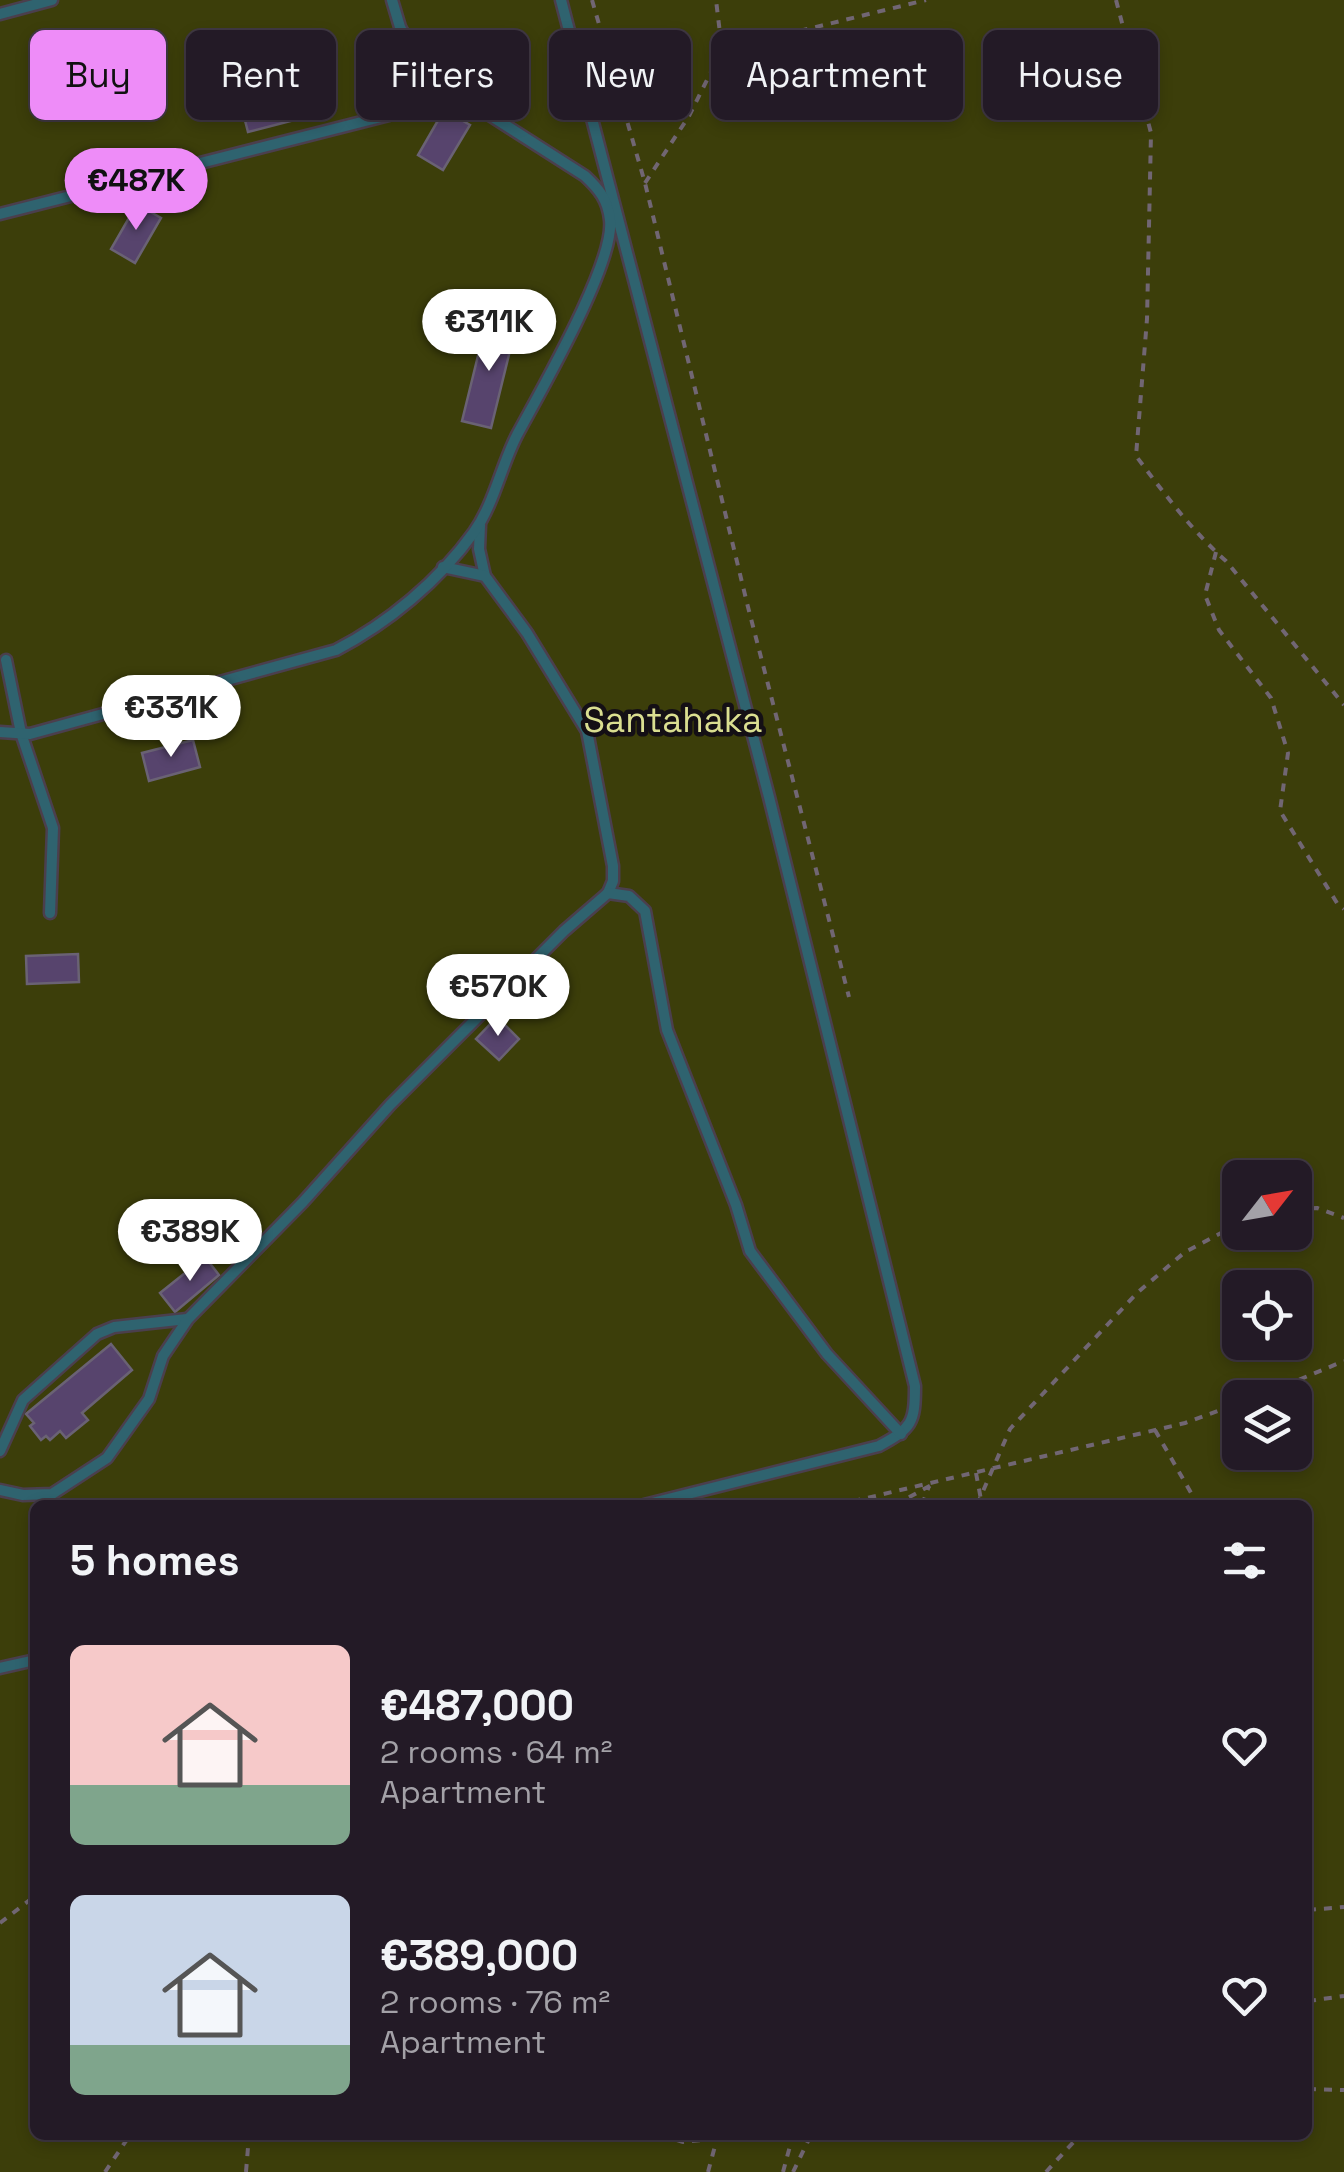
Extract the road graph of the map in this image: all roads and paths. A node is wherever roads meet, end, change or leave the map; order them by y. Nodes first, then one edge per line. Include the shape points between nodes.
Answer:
1 (52, 0) edge
2 (392, 0) edge
3 (561, 0) edge
4 (592, 0) edge
5 (716, 0) edge
6 (926, 0) edge
7 (1116, 0) edge
8 (0, 14) edge
9 (402, 30) edge
10 (720, 30) edge
11 (804, 30) edge
12 (711, 72) edge
13 (369, 120) edge
14 (500, 120) edge
15 (644, 183) junction
16 (0, 214) edge
17 (481, 519) junction
18 (1216, 552) junction
19 (443, 567) junction
20 (485, 576) junction
21 (6, 660) dead end
22 (1344, 705) edge
23 (0, 732) edge
24 (21, 734) junction
25 (608, 893) junction
26 (1344, 908) edge
27 (50, 913) dead end
28 (848, 997) dead end
29 (1312, 1208) edge
30 (1344, 1218) edge
31 (1222, 1233) edge
32 (188, 1319) junction
33 (1344, 1361) edge
34 (1298, 1380) edge
35 (1222, 1409) edge
36 (1155, 1430) junction
37 (902, 1434) junction
38 (0, 1451) edge
39 (990, 1468) junction
40 (976, 1473) junction
41 (937, 1482) junction
42 (929, 1486) junction
43 (0, 1490) edge
44 (980, 1498) joint
45 (664, 1500) edge
46 (859, 1500) edge
47 (903, 1500) edge
48 (924, 1500) edge
49 (1195, 1500) edge
50 (30, 1661) edge
51 (0, 1668) edge
52 (30, 1900) edge
53 (1344, 1907) edge
54 (1312, 1910) edge
55 (0, 1922) edge
56 (1344, 1996) edge
57 (1312, 2002) edge
58 (1312, 2089) edge
59 (1344, 2090) edge
60 (127, 2140) edge
61 (249, 2140) edge
62 (716, 2140) edge
63 (792, 2140) edge
64 (809, 2140) edge
65 (1075, 2140) edge
66 (105, 2172) edge
67 (246, 2172) edge
68 (708, 2172) edge
69 (783, 2172) edge
70 (794, 2172) edge
71 (1046, 2172) edge

1 - 8 lane
2 - 9 lane
3 - 37 lane via 770,797 915,1386 915,1418
4 - 15 path
5 - 10 path
6 - 11 path
7 - 18 path via 1151,133 1136,456
12 - 15 path
13 - 16 lane
14 - 17 lane via 584,176 603,194 610,221 606,254
15 - 28 path
17 - 19 lane
17 - 20 lane
18 - 22 path
18 - 26 path via 1205,595 1219,630 1271,698 1288,753 1280,811
19 - 20 lane
19 - 24 lane via 369,633 336,650
20 - 25 lane via 587,731 613,866
21 - 24 lane
23 - 24 lane
24 - 27 lane via 53,828
25 - 32 lane via 390,1105
25 - 37 lane via 629,896 645,910 667,1030 750,1251 827,1354
29 - 30 path
31 - 39 path via 1185,1252 1137,1293 1010,1429
32 - 38 lane via 97,1334 23,1400
32 - 43 lane via 164,1356 149,1399 108,1458 52,1494
33 - 34 path
35 - 36 path
36 - 39 path
36 - 49 path
37 - 45 lane via 879,1446
39 - 40 path
39 - 44 path
40 - 41 path
40 - 44 path
41 - 42 path
41 - 46 path
42 - 47 path
42 - 48 path
50 - 51 lane
52 - 55 path
53 - 54 path
56 - 57 path
58 - 59 path
60 - 66 path
61 - 67 path
62 - 68 path
63 - 69 path
64 - 70 path
65 - 71 path

